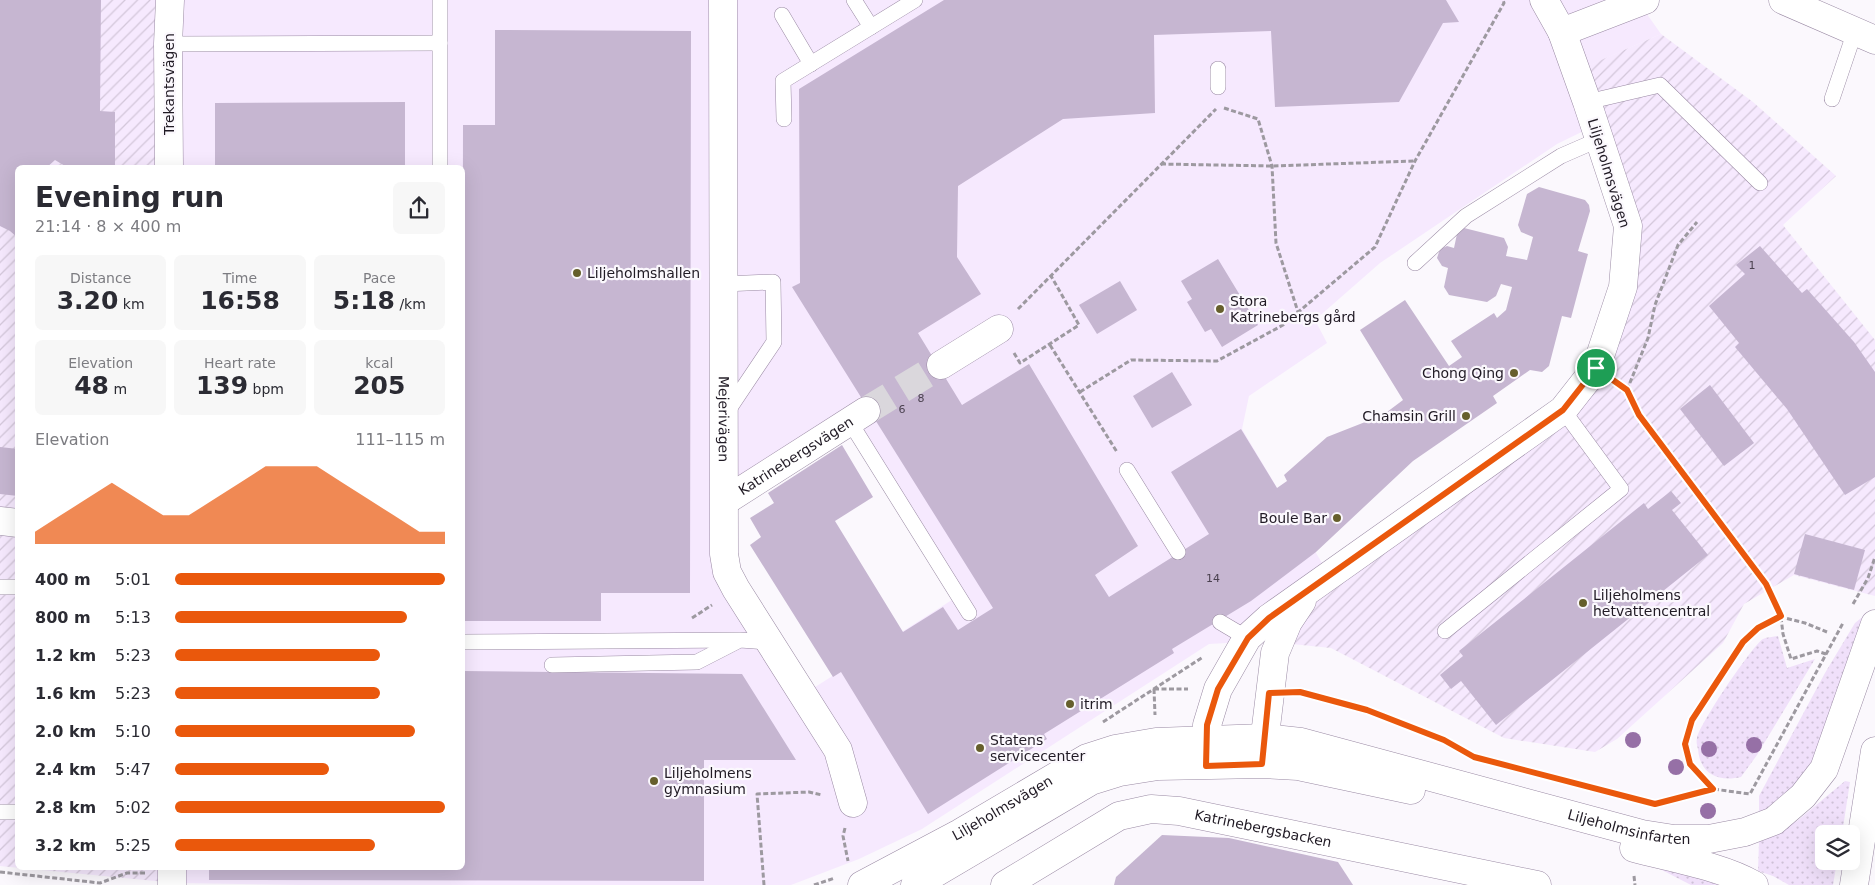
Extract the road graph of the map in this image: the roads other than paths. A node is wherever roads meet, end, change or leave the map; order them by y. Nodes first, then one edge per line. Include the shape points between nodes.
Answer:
1 (170, 0) edge
2 (440, 0) edge
3 (723, 0) edge
4 (854, 0) edge
5 (915, 0) edge
6 (1544, 0) edge
7 (1645, 0) edge
8 (1783, 0) edge
9 (782, 15) dead end
10 (871, 28) junction
11 (1562, 32) junction
12 (1865, 36) edge
13 (440, 43) junction
14 (168, 44) junction
15 (811, 64) junction
16 (1218, 69) dead end
17 (1218, 87) dead end
18 (1832, 99) dead end
19 (1587, 102) junction
20 (784, 120) dead end
21 (1600, 139) junction
22 (169, 165) edge
23 (440, 165) edge
24 (1760, 183) dead end
25 (1415, 263) dead end
26 (724, 284) junction
27 (999, 329) road end
28 (942, 365) tunnel mouth
29 (1563, 410) junction
30 (724, 416) junction
31 (858, 416) joint
32 (1128, 470) road end
33 (725, 501) junction
34 (0, 521) edge
35 (15, 523) edge
36 (1178, 552) dead end
37 (0, 587) edge
38 (15, 587) edge
39 (1309, 591) junction
40 (969, 613) dead end
41 (1220, 622) dead end
42 (1875, 624) edge
43 (1445, 632) dead end
44 (1248, 638) junction
45 (740, 640) junction
46 (465, 642) edge
47 (769, 642) junction
48 (552, 665) dead end
49 (1263, 751) junction
50 (1875, 751) edge
51 (1206, 753) junction
52 (853, 803) road end
53 (0, 812) edge
54 (15, 812) edge
55 (855, 874) edge
56 (915, 885) edge
57 (1005, 885) edge
58 (1537, 885) edge
59 (1754, 885) edge
60 (1854, 885) edge

1 - 14 street, Trekantsvägen
2 - 13 lane
3 - 26 street, Mejerivägen
4 - 10 lane
5 - 10 lane
6 - 11 street, Liljeholmsvägen
7 - 11 street
8 - 12 street
9 - 15 lane
10 - 15 lane
11 - 19 street, Liljeholmsvägen
12 - 18 lane
13 - 14 lane
13 - 23 lane
14 - 22 street, Trekantsvägen
15 - 20 lane via 783,81
16 - 17 lane
19 - 21 street, Liljeholmsvägen
19 - 24 lane via 1660,85
21 - 25 lane via 1561,156 1466,216
21 - 29 street, Liljeholmsvägen via 1628,226 1624,287 1596,368
26 - 30 street, Mejerivägen
26 - 30 lane via 773,282 774,342
27 - 28 street
29 - 39 street, Liljeholmsvägen
29 - 43 lane via 1622,489
30 - 33 street, Mejerivägen
31 - 33 street, Katrinebergsvägen
31 - 40 lane
32 - 36 lane
33 - 47 street, Mejerivägen via 727,572
34 - 35 street
37 - 38 lane
39 - 44 street, Liljeholmsvägen via 1269,618
39 - 49 street, Liljeholmsvägen via 1288,622 1275,653
41 - 44 lane
42 - 49 street, Liljeholmsinfarten via 1824,769 1803,796 1774,820 1745,832 1709,839 1674,839 1642,834 1301,742
44 - 51 street, Liljeholmsvägen via 1218,689 1207,725
45 - 46 lane
45 - 47 lane
45 - 48 lane via 697,662
47 - 52 street, Mejerivägen via 838,750
49 - 51 street, Liljeholmsvägen
49 - 59 street, Liljeholmsinfarten via 1298,766 1398,786 1719,871
50 - 60 street
51 - 55 street, Liljeholmsvägen via 1156,742 1087,758 960,833
51 - 56 street, Liljeholmsvägen via 1091,781
53 - 54 lane
57 - 58 street, Katrinebergsbacken via 1119,816 1151,809 1188,812

